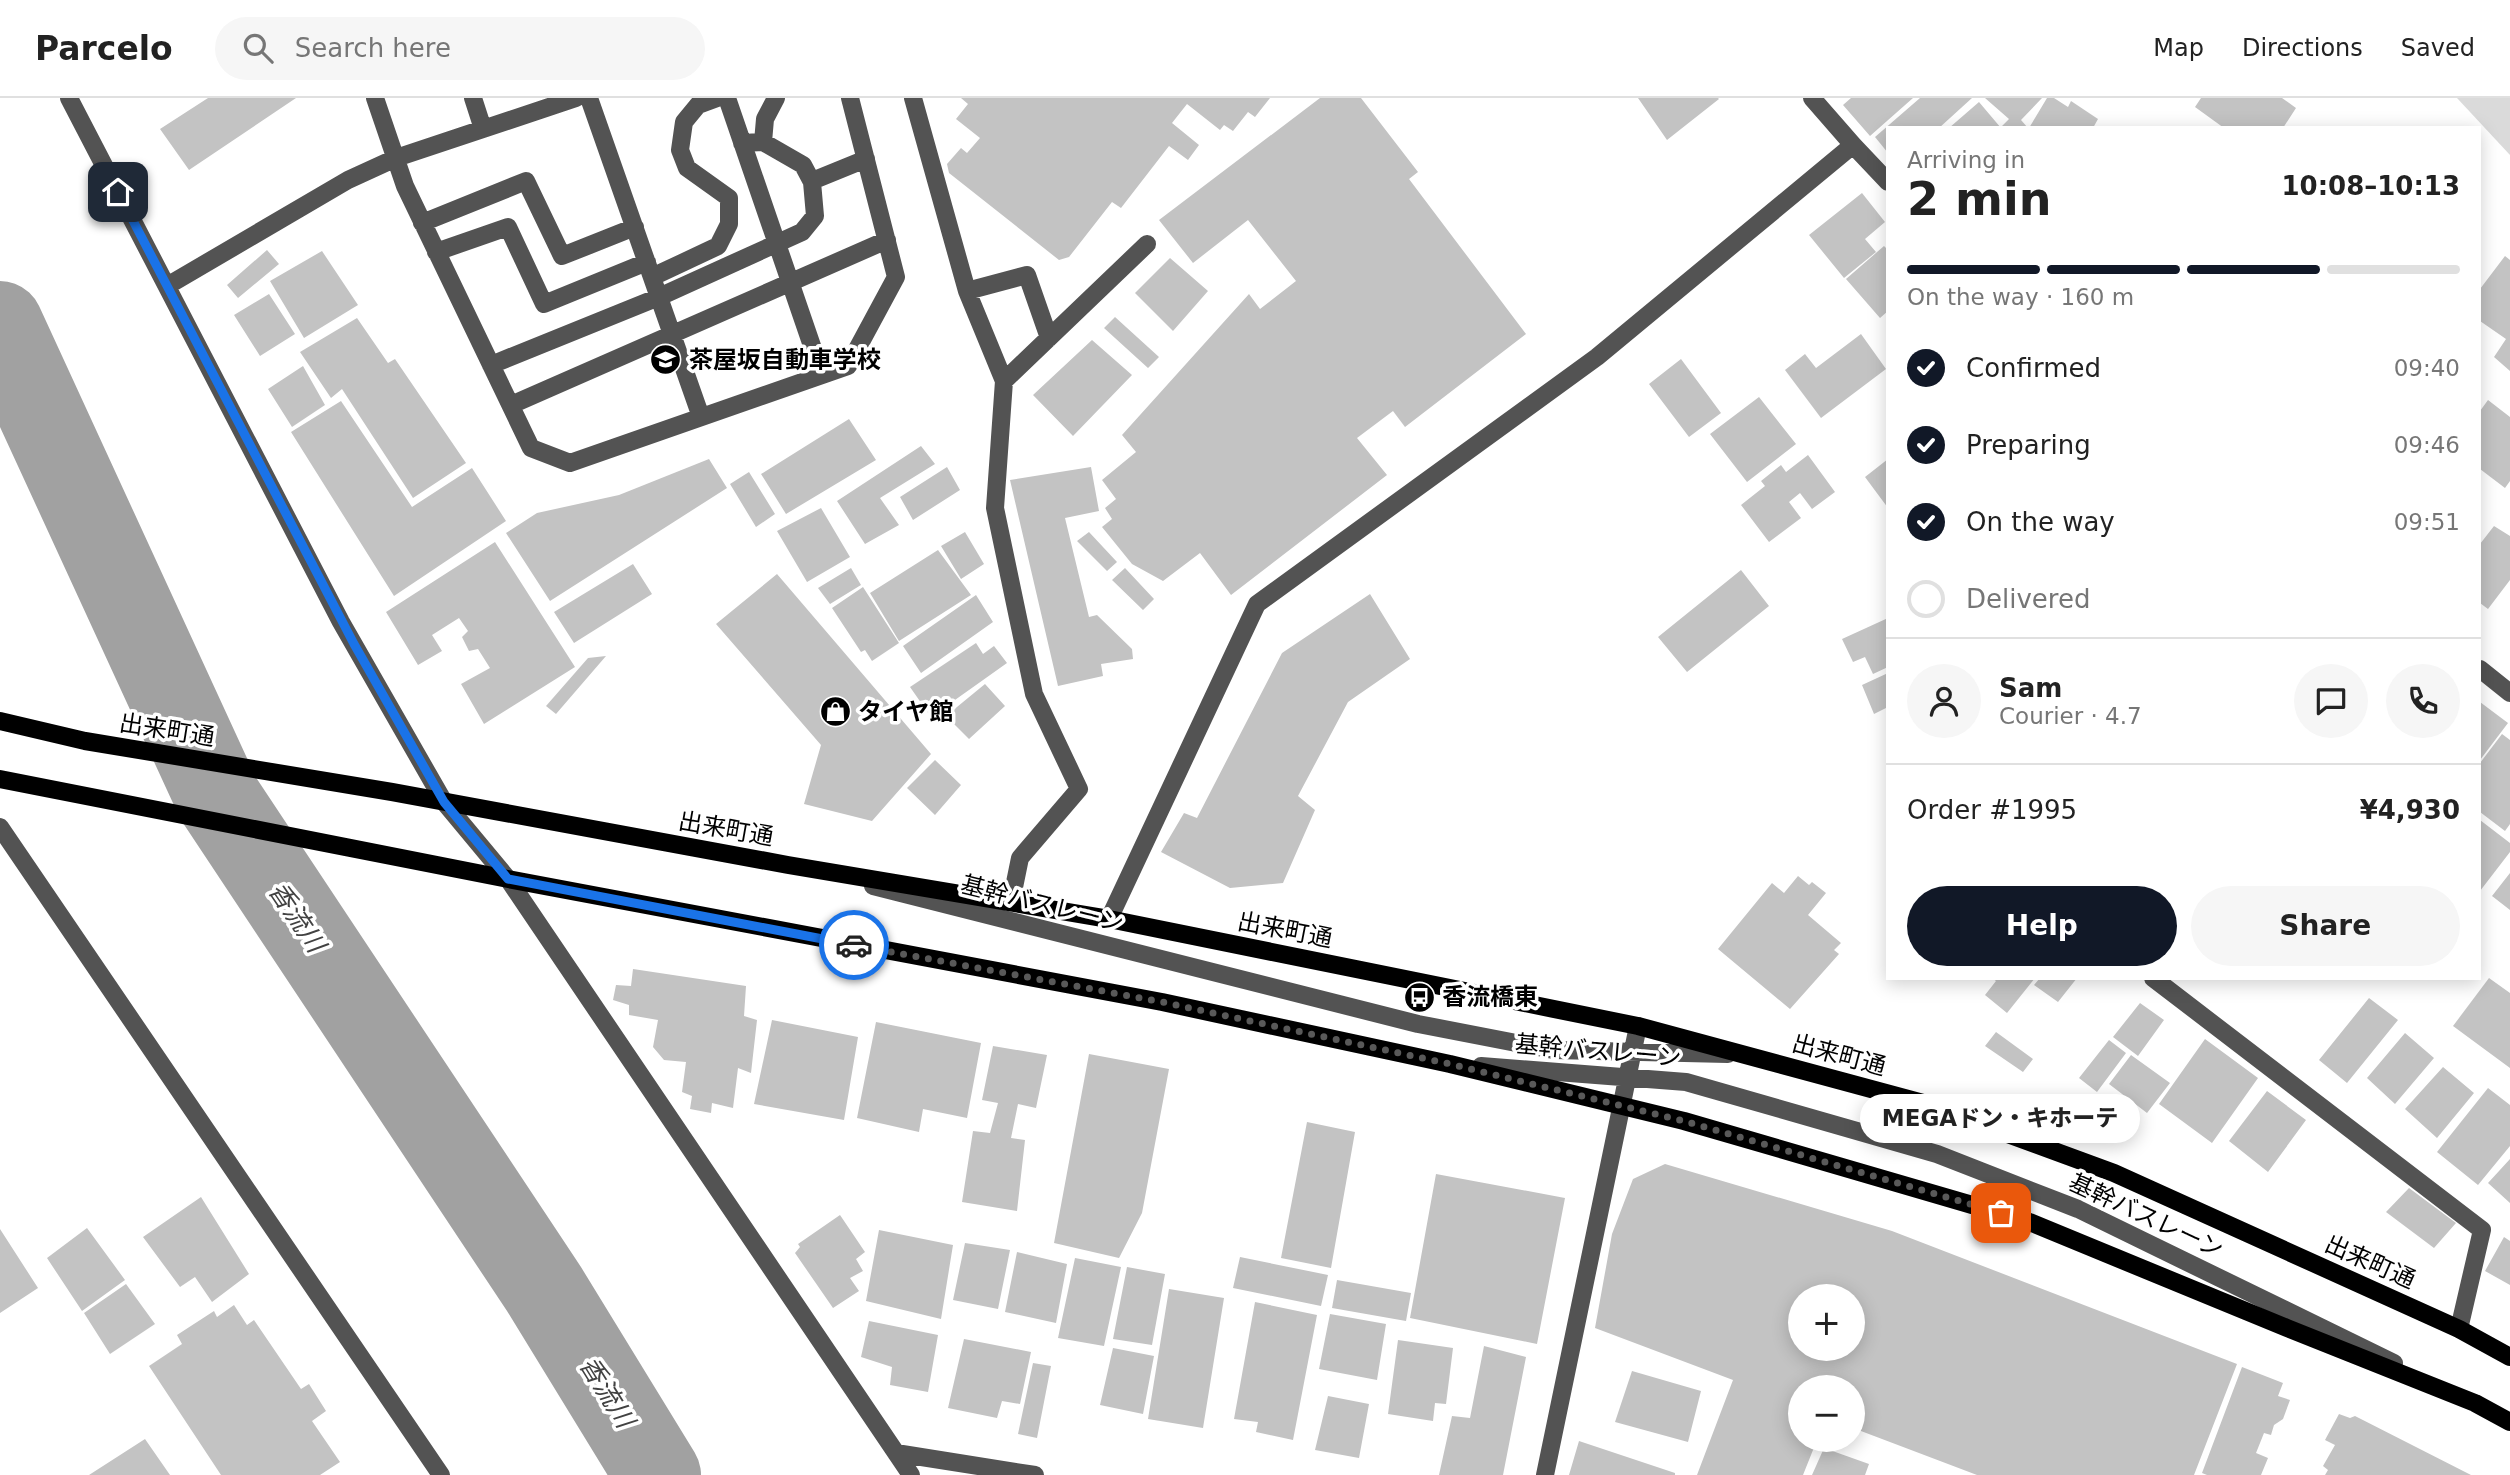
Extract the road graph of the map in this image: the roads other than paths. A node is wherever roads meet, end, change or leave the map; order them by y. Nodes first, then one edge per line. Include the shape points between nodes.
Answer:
1 (69, 98) edge
2 (375, 98) edge
3 (473, 98) edge
4 (576, 98) edge
5 (589, 98) edge
6 (717, 98) edge
7 (727, 98) edge
8 (776, 98) edge
9 (850, 98) edge
10 (914, 98) edge
11 (1812, 98) edge
12 (483, 129) junction
13 (763, 142) junction
14 (742, 143) junction
15 (1853, 145) junction
16 (396, 158) junction
17 (866, 159) junction
18 (1886, 180) edge
19 (812, 181) junction
20 (758, 190) junction
21 (729, 198) junction
22 (422, 223) junction
23 (635, 227) junction
24 (887, 240) junction
25 (777, 243) junction
26 (1147, 244) dead end
27 (436, 252) junction
28 (650, 270) junction
29 (791, 283) junction
30 (167, 286) junction
31 (967, 291) junction
32 (659, 297) junction
33 (673, 334) junction
34 (1049, 338) junction
35 (491, 365) junction
36 (822, 375) junction
37 (1004, 381) junction
38 (511, 405) junction
39 (702, 417) junction
40 (2481, 670) edge
41 (2510, 693) edge
42 (0, 721) edge
43 (0, 779) edge
44 (444, 802) junction
45 (0, 827) edge
46 (788, 865) junction
47 (508, 879) junction
48 (1011, 902) junction
49 (1109, 919) junction
50 (2156, 980) edge
51 (1638, 1026) junction
52 (1633, 1052) junction
53 (1739, 1054) junction
54 (1450, 1064) junction
55 (1627, 1077) junction
56 (1622, 1106) junction
57 (2459, 1329) junction
58 (2510, 1357) edge
59 (2475, 1403) junction
60 (2510, 1422) edge
61 (896, 1452) junction
62 (441, 1475) edge
63 (911, 1475) edge
64 (1035, 1475) edge
65 (1545, 1475) edge

1 - 30 street
2 - 16 street
3 - 12 street
4 - 12 street
5 - 23 street
6 - 21 street via 698,105 684,122 680,150 687,168
7 - 14 street
8 - 13 street via 765,119
9 - 17 street
10 - 31 street
11 - 15 street
12 - 16 street
13 - 14 street
13 - 19 street via 803,165
14 - 20 street
15 - 18 street
15 - 49 street via 1597,357 1257,604
16 - 22 street
16 - 30 street via 348,180
17 - 19 street
17 - 24 street
19 - 25 street via 815,215 802,232
20 - 21 street
20 - 25 street
21 - 28 street via 729,225 718,246
22 - 23 street via 526,181 562,256
22 - 27 street
23 - 28 street
24 - 29 street
24 - 36 street via 896,277 848,366
25 - 29 street
25 - 32 street
26 - 34 street
27 - 28 street via 508,227 544,304
27 - 35 street
28 - 32 street
29 - 33 street
29 - 36 street
30 - 44 street via 341,622
31 - 34 street via 1027,275
31 - 37 street
32 - 33 street
32 - 35 street
33 - 38 street
33 - 39 street
34 - 37 street
35 - 38 street
36 - 39 street
37 - 48 street via 995,508 1034,694 1079,789 1020,858
38 - 39 street via 531,448 570,463
40 - 41 street
42 - 44 main road, 出来町通 via 85,741
43 - 47 main road
44 - 46 main road, 出来町通
44 - 47 street
45 - 62 street
46 - 48 main road, 出来町通
46 - 52 street, 基幹バスレーン via 1418,1024 1553,1050
47 - 54 main road via 1162,1002
47 - 61 street
48 - 49 main road, 出来町通
49 - 51 main road, 出来町通
50 - 57 street via 2482,1230
51 - 52 street
51 - 53 main road, 出来町通
52 - 53 street, 基幹バスレーン
52 - 55 street
53 - 57 main road, 出来町通 via 1923,1103 2114,1173
54 - 55 street, 基幹バスレーン
54 - 56 main road
55 - 56 street
55 - 59 street, 基幹バスレーン via 1686,1082 1963,1164 2078,1209
56 - 59 main road via 2027,1221
56 - 65 street
57 - 58 main road, 出来町通
59 - 60 main road
61 - 63 street
61 - 64 street

